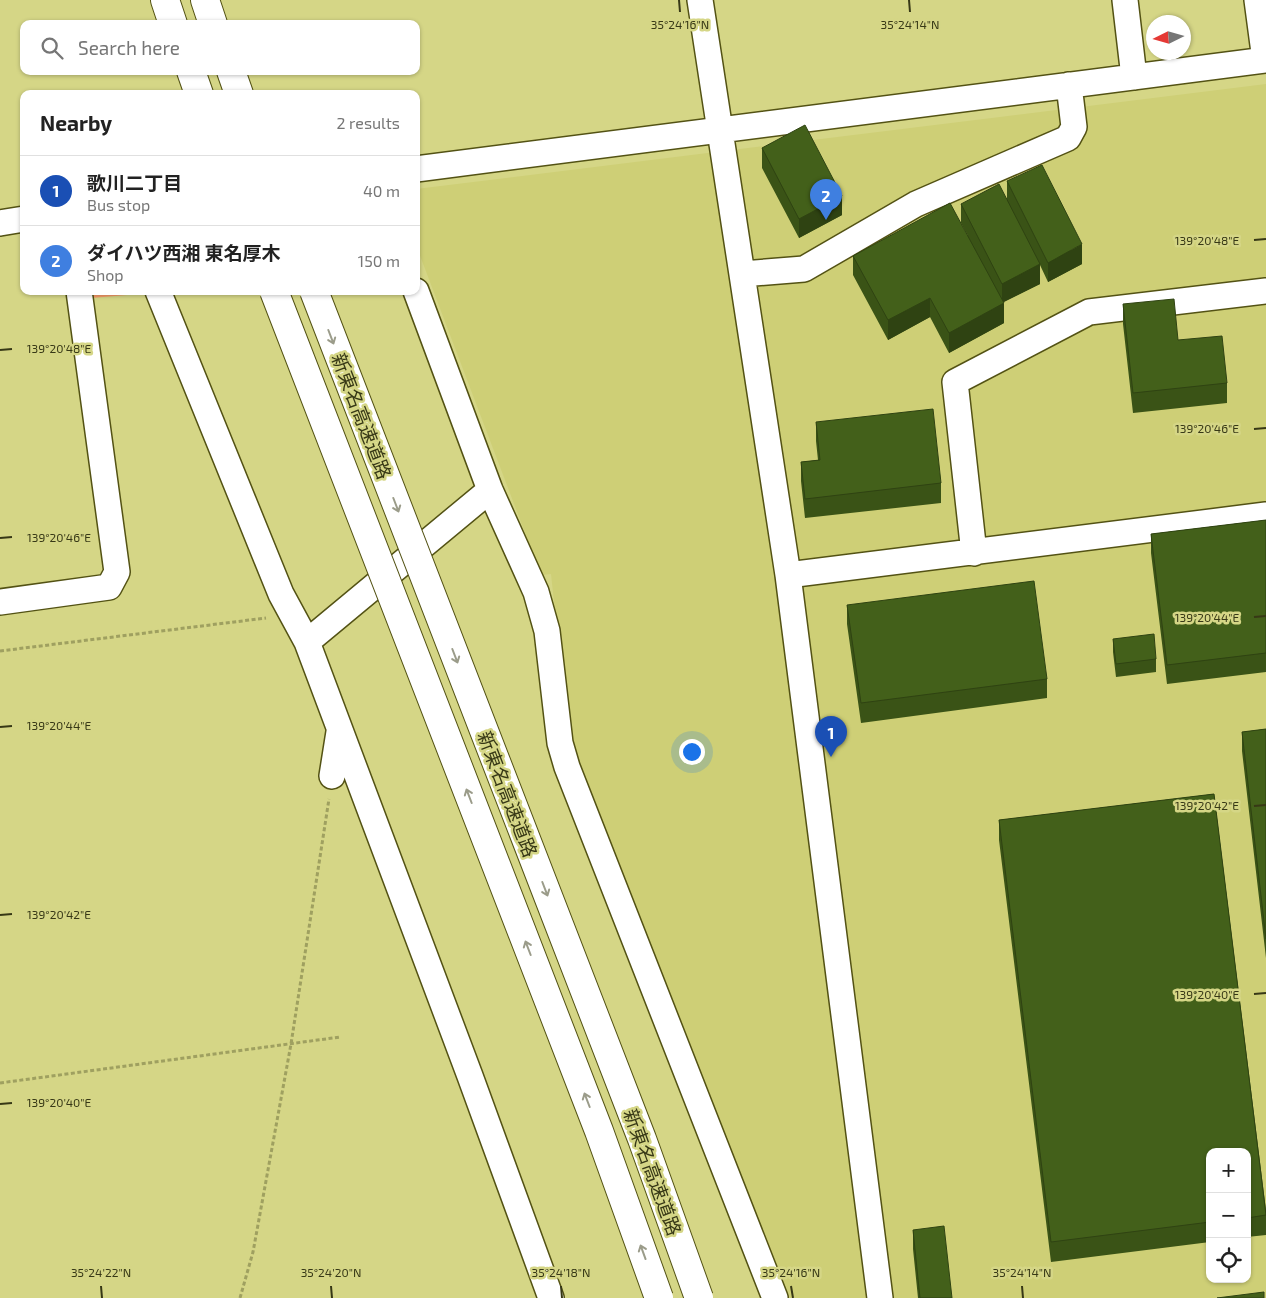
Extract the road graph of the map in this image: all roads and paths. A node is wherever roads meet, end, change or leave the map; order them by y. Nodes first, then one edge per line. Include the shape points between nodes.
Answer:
1 (165, 0) edge
2 (205, 0) edge
3 (700, 0) edge
4 (1125, 0) edge
5 (1257, 0) edge
6 (172, 20) edge
7 (212, 20) edge
8 (1266, 60) edge
9 (192, 75) edge
10 (232, 75) edge
11 (1134, 77) junction
12 (1069, 85) junction
13 (198, 90) edge
14 (238, 90) edge
15 (720, 130) junction
16 (420, 169) edge
17 (20, 220) edge
18 (0, 223) edge
19 (742, 274) junction
20 (1266, 291) edge
21 (80, 295) edge
22 (160, 295) edge
23 (276, 295) edge
24 (316, 295) edge
25 (417, 295) edge
26 (490, 490) junction
27 (1266, 515) edge
28 (974, 553) junction
29 (788, 575) junction
30 (0, 602) edge
31 (292, 614) junction
32 (307, 642) junction
33 (0, 651) edge
34 (340, 730) junction
35 (332, 776) joint
36 (340, 1037) dead end
37 (291, 1044) junction
38 (0, 1083) edge
39 (240, 1298) edge
40 (550, 1298) edge
41 (659, 1298) edge
42 (699, 1298) edge
43 (775, 1298) edge
44 (880, 1298) edge

1 - 6 highway
2 - 7 highway
3 - 15 street
4 - 11 street
5 - 8 street
8 - 11 street
9 - 13 highway
10 - 14 highway
11 - 12 street
12 - 15 street
12 - 19 street via 1074,127 1068,138 916,204 804,269
15 - 16 street
15 - 19 street
17 - 18 street
19 - 29 street
20 - 28 street via 1088,312 955,382
21 - 30 street via 117,572 110,587
22 - 31 street
41 -> 23 highway, 新東名高速道路, bridge via 599,1131
24 -> 42 highway, 新東名高速道路, bridge via 638,1130
25 - 26 street
26 - 32 street
26 - 43 street via 536,592 547,631 560,743 567,767
27 - 28 street
28 - 29 street
29 - 44 street
31 - 32 street
31 - 33 path
32 - 34 street
34 - 35 street
34 - 40 street
35 - 37 path
36 - 37 path
37 - 38 path
37 - 39 path via 253,1252

